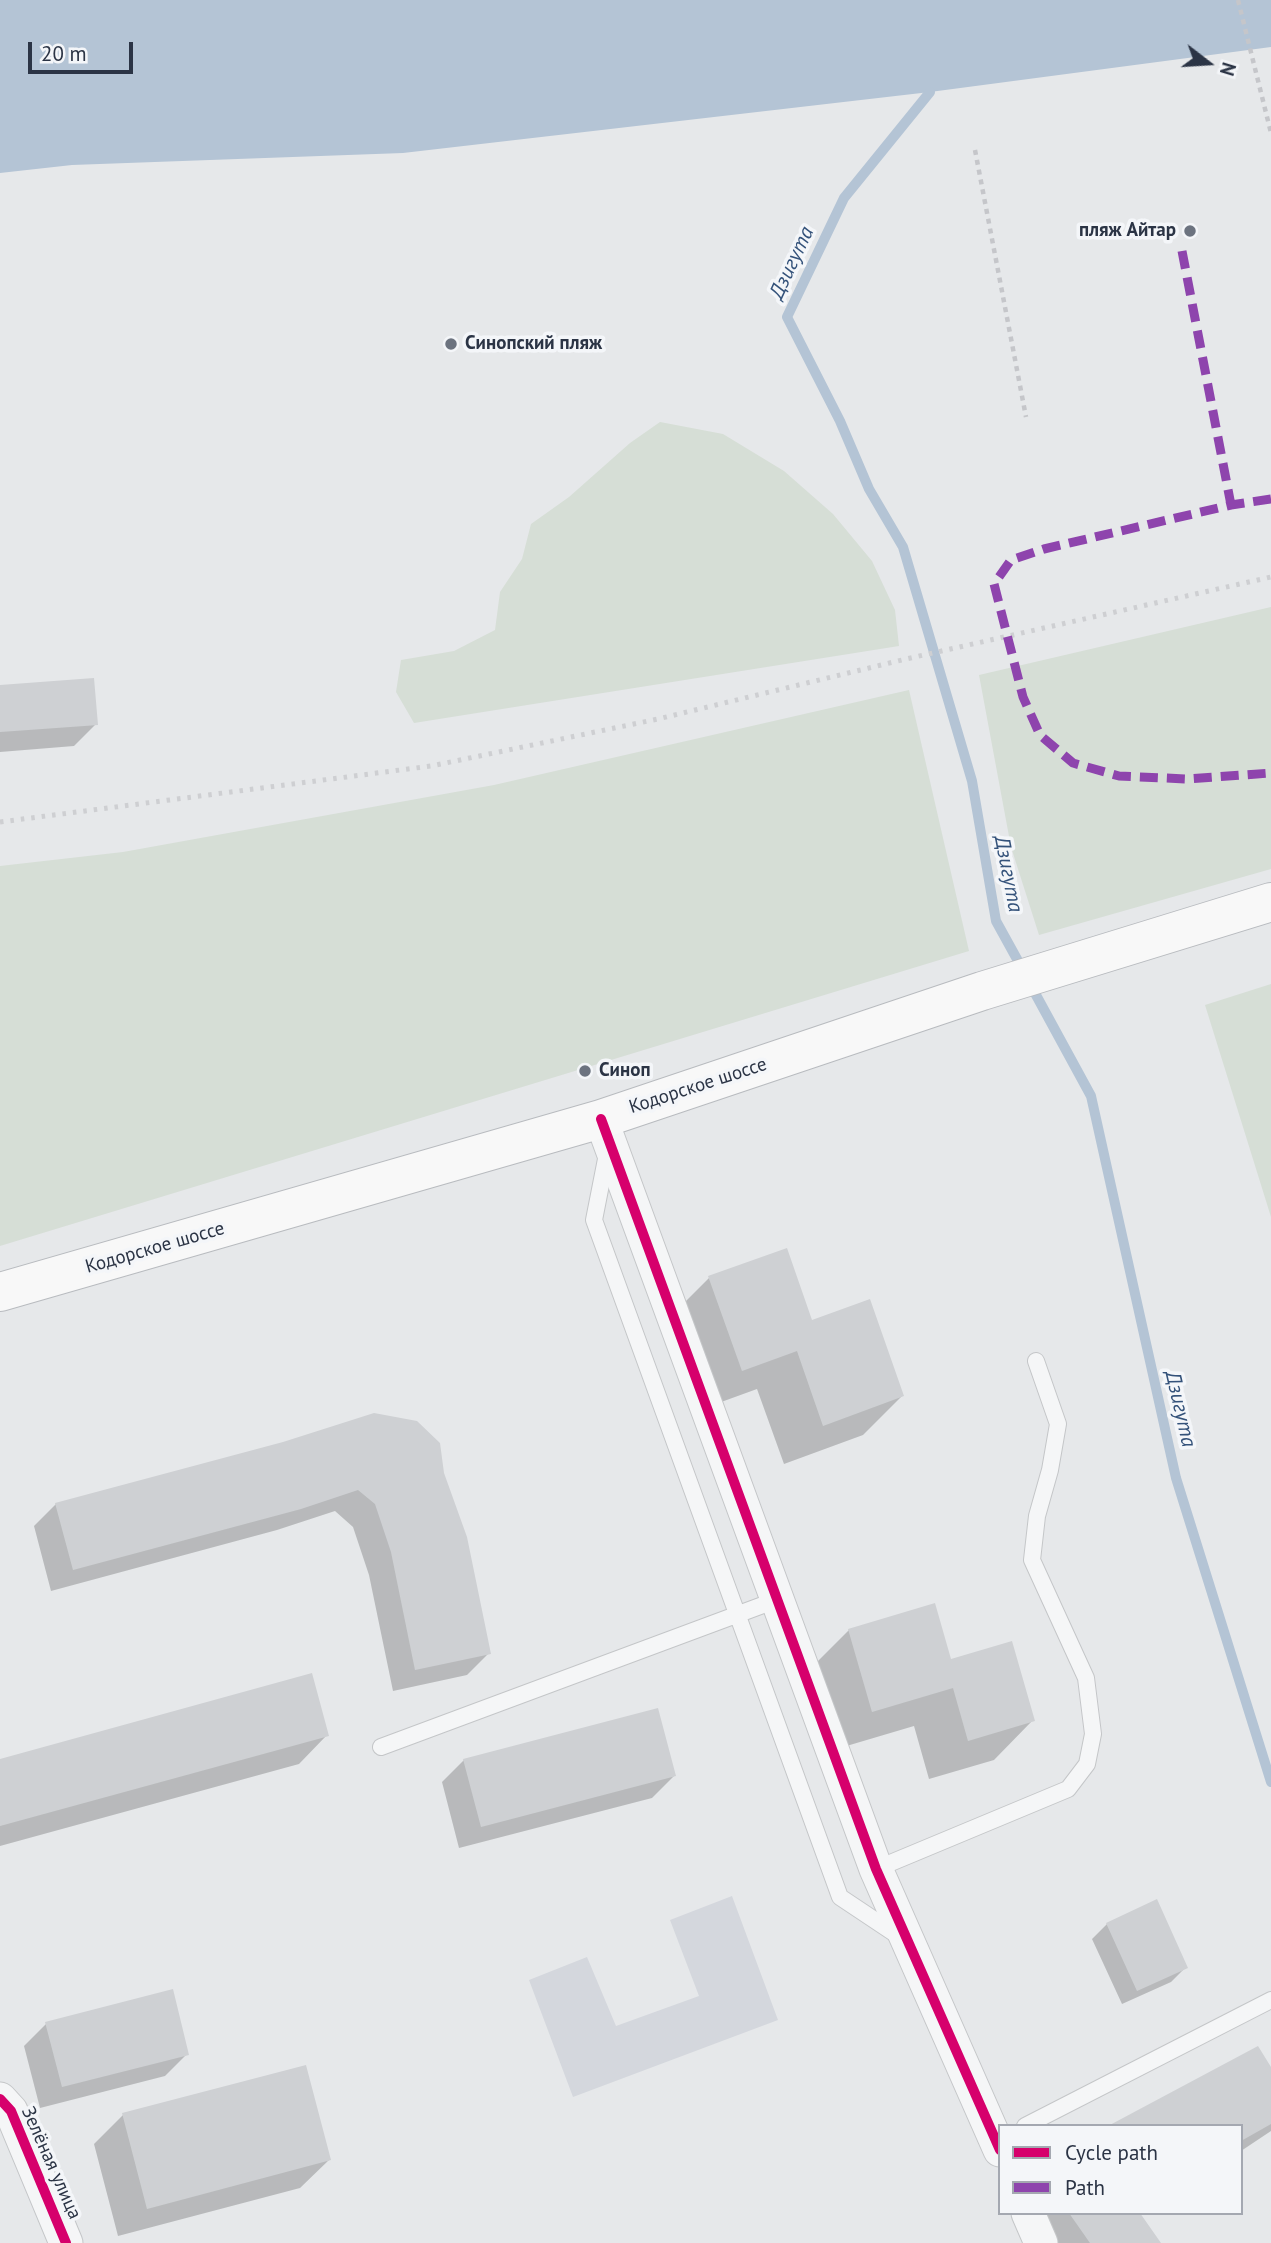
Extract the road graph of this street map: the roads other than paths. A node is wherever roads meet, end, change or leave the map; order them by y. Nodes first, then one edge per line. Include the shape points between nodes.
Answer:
1 (1271, 902) edge
2 (605, 1130) junction
3 (0, 1292) edge
4 (1036, 1361) dead end
5 (779, 1599) junction
6 (737, 1615) junction
7 (381, 1747) dead end
8 (877, 1869) junction
9 (908, 1942) junction
10 (1271, 2000) edge
11 (0, 2099) edge
12 (1029, 2124) edge
13 (998, 2143) edge
14 (1029, 2215) edge
15 (66, 2243) edge
16 (1041, 2243) edge

1 - 2 highway, Кодорское шоссе via 982,991
2 - 3 highway, Кодорское шоссе
2 - 5 street
2 - 6 lane via 594,1220
4 - 8 lane via 1058,1424 1032,1560 1086,1678 1093,1734 1087,1764 1068,1789
5 - 6 lane
5 - 8 street
6 - 7 lane
6 - 9 lane via 840,1897
8 - 9 street
9 - 13 street
10 - 12 lane
11 - 15 street, Зелёная улица via 11,2111
14 - 16 street

